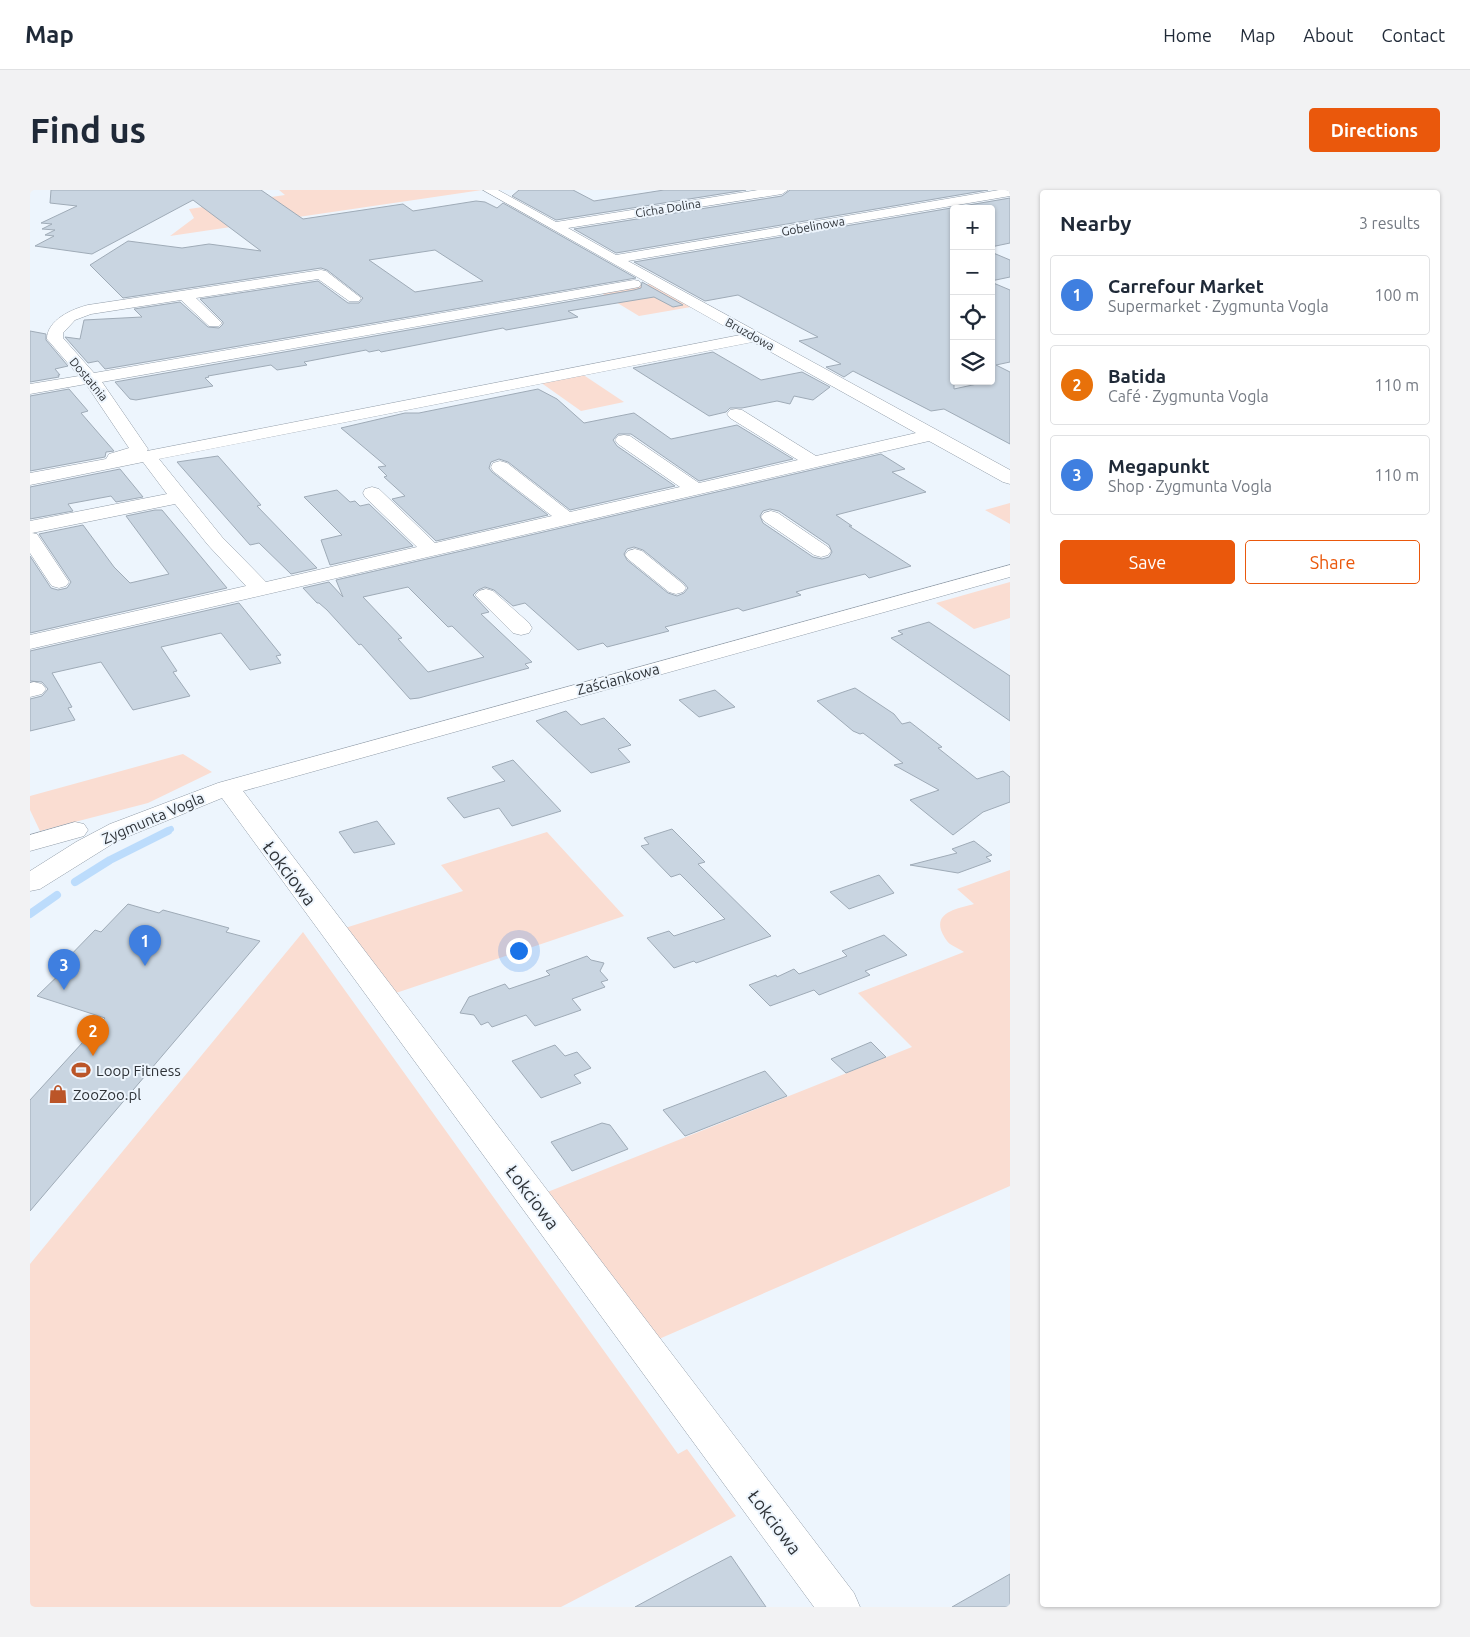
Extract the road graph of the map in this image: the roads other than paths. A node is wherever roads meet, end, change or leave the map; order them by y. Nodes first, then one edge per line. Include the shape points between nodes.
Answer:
1 (489, 190) edge
2 (782, 190) edge
3 (1010, 192) edge
4 (555, 226) junction
5 (615, 259) junction
6 (634, 284) dead end
7 (184, 295) junction
8 (354, 298) dead end
9 (214, 323) dead end
10 (756, 338) junction
11 (90, 378) junction
12 (30, 389) edge
13 (736, 414) dead end
14 (931, 434) junction
15 (624, 440) dead end
16 (143, 453) junction
17 (812, 462) junction
18 (500, 467) dead end
19 (30, 474) edge
20 (1010, 478) edge
21 (30, 479) edge
22 (694, 488) junction
23 (372, 493) dead end
24 (180, 497) junction
25 (566, 518) junction
26 (770, 518) dead end
27 (30, 527) edge
28 (30, 538) edge
29 (430, 550) junction
30 (821, 551) dead end
31 (636, 555) dead end
32 (1010, 571) edge
33 (59, 582) dead end
34 (260, 588) junction
35 (676, 588) dead end
36 (486, 595) dead end
37 (522, 628) dead end
38 (30, 642) edge
39 (227, 788) junction
40 (75, 830) dead end
41 (30, 843) edge
42 (30, 883) edge
43 (839, 1607) edge

1 - 4 street, Bruzdowa
2 - 4 street, Cicha Dolina
3 - 5 street, Gobelinowa
4 - 5 street, Bruzdowa
5 - 10 street, Bruzdowa
6 - 11 street
7 - 8 street via 321,274
7 - 9 street
7 - 11 street, Dostatnia via 75,314 55,332 55,339
10 - 14 street, Bruzdowa
10 - 16 street
11 - 12 street
11 - 16 street, Dostatnia
13 - 17 street
14 - 17 street
14 - 20 street, Bruzdowa
15 - 22 street
16 - 19 street
16 - 21 street
16 - 24 street, Dostatnia
17 - 22 street
18 - 25 street
22 - 25 street
23 - 29 street
24 - 27 street
24 - 34 street, Dostatnia via 215,541
25 - 29 street
26 - 30 street
28 - 33 street
29 - 34 street
31 - 35 street
32 - 39 street, Zaściankowa
34 - 38 street
36 - 37 street
39 - 42 street, Zygmunta Vogla via 173,806 118,830
39 - 43 street, Łokciowa
40 - 41 street

